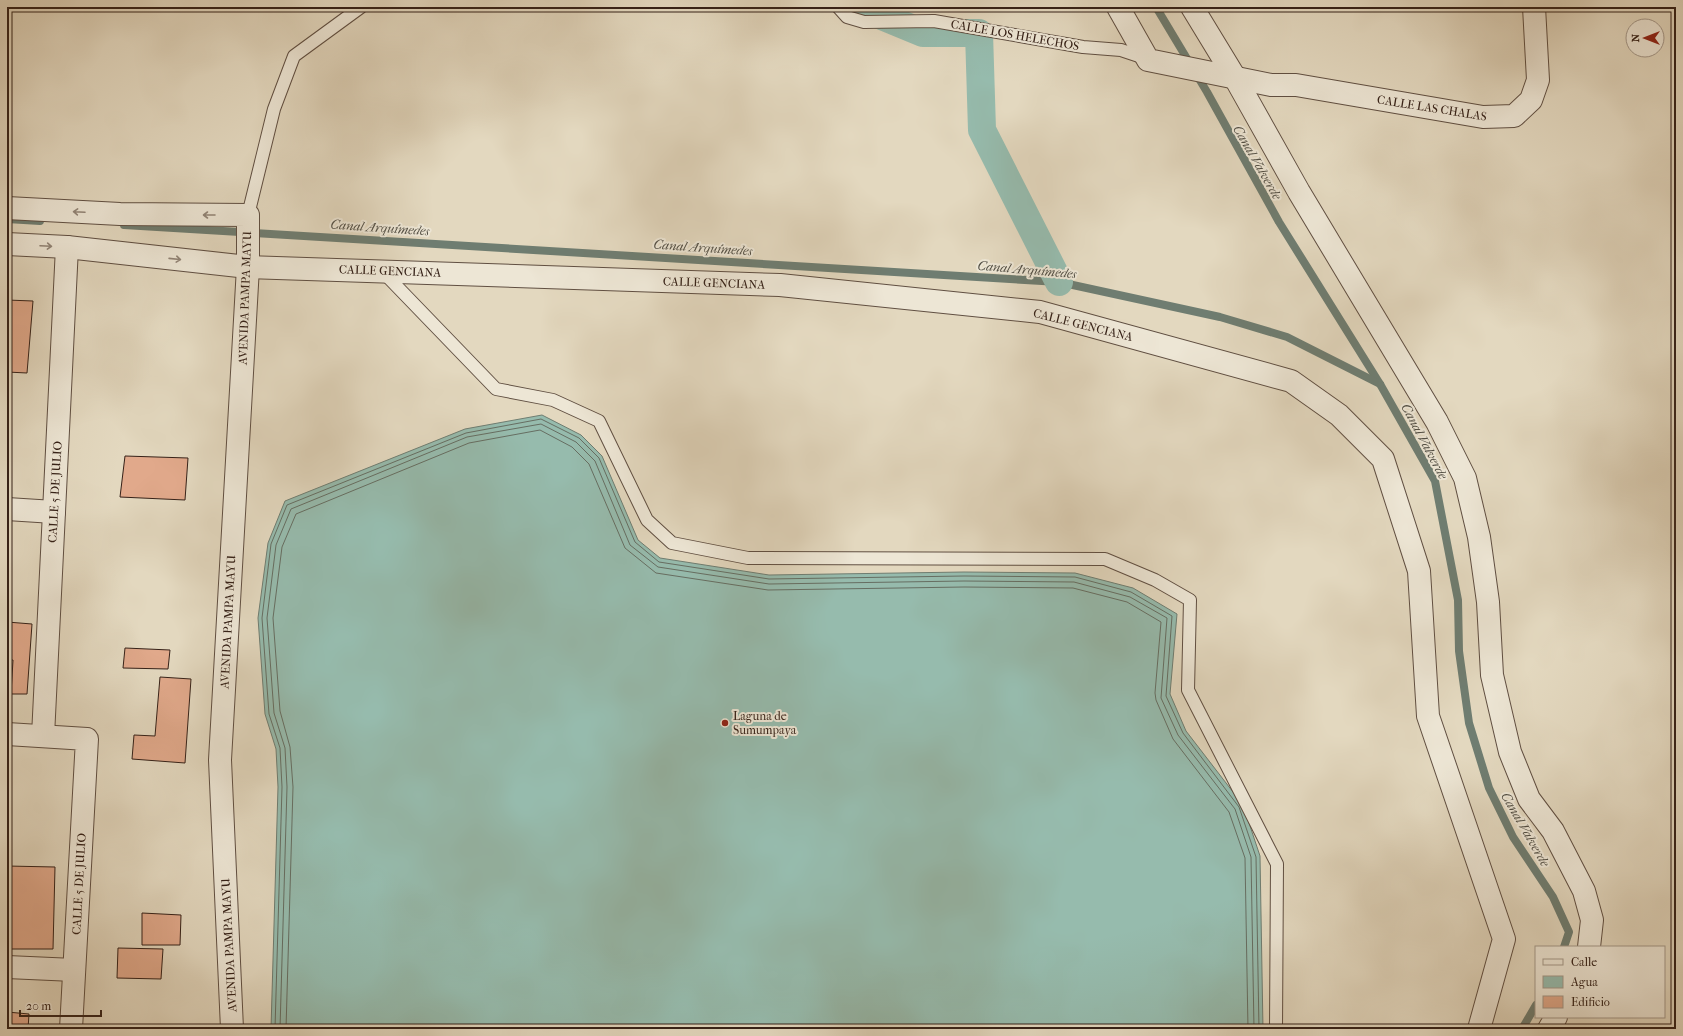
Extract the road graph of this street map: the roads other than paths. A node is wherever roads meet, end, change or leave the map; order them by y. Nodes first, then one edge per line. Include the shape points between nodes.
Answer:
1 (361, 7) edge
2 (838, 7) edge
3 (1118, 7) edge
4 (1192, 7) edge
5 (1534, 7) edge
6 (1148, 60) junction
7 (1234, 76) junction
8 (7, 208) edge
9 (248, 223) junction
10 (7, 244) edge
11 (67, 247) junction
12 (248, 263) junction
13 (382, 271) junction
14 (7, 509) edge
15 (54, 512) junction
16 (7, 734) edge
17 (43, 736) junction
18 (1588, 946) edge
19 (7, 967) edge
20 (74, 970) junction
21 (1555, 1018) edge
22 (71, 1029) edge
23 (232, 1029) edge
24 (1276, 1029) edge
25 (1479, 1029) edge
26 (1549, 1029) edge

1 - 9 lane via 294,56 274,109
2 - 6 lane, CALLE LOS HELECHOS via 847,17 864,22 934,21 1083,47 1122,50
3 - 6 street
4 - 7 street
5 - 7 street, CALLE LAS CHALAS via 1538,80 1531,100 1514,116 1483,117
6 - 7 street, CALLE LAS CHALAS
7 - 18 street via 1299,192 1437,422 1465,478 1479,537 1487,594 1492,675 1510,752 1530,799 1553,832 1584,892 1592,920
9 -> 8 street
9 - 12 street, AVENIDA PAMPA MAYU
10 -> 11 street, CALLE GENCIANA
11 -> 12 street, CALLE GENCIANA
11 - 15 street, CALLE 5 DE JULIO
12 - 13 street, CALLE GENCIANA
12 - 23 street, AVENIDA PAMPA MAYU via 220,760
13 - 24 lane via 496,389 553,400 599,421 646,520 672,543 748,558 1104,559 1154,580 1190,600 1188,690 1277,864
13 - 25 street, CALLE GENCIANA via 780,285 1040,312 1291,381 1339,415 1383,459 1419,571 1428,716 1504,939
14 - 15 street
15 - 17 street, CALLE 5 DE JULIO
16 - 17 street
17 - 20 street, CALLE 5 DE JULIO via 87,739
19 - 20 street
20 - 22 street, CALLE 5 DE JULIO
21 - 26 street

